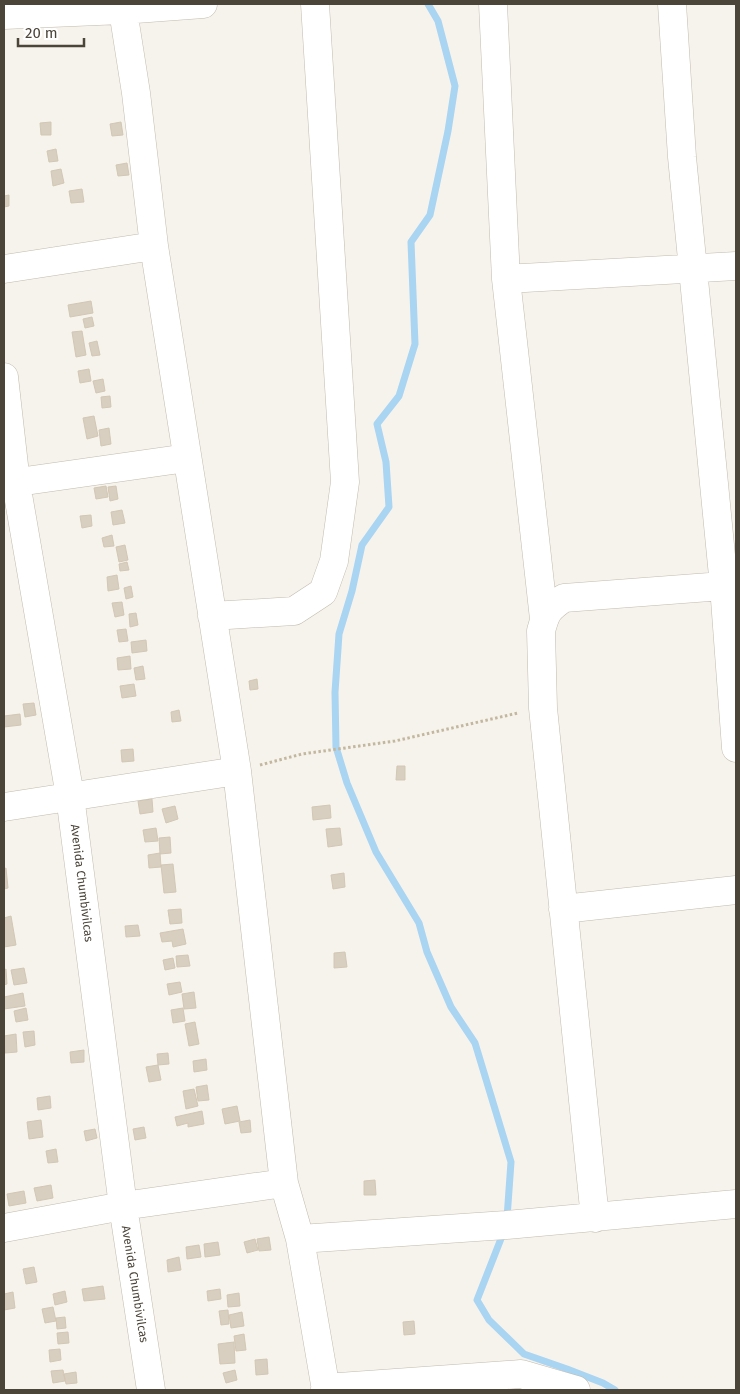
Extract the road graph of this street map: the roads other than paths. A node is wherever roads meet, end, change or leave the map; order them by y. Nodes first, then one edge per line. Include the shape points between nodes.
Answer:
1 (203, 4) edge
2 (315, 4) edge
3 (493, 4) edge
4 (672, 4) edge
5 (122, 7) edge
6 (4, 15) edge
7 (154, 246) junction
8 (736, 266) edge
9 (4, 268) edge
10 (694, 268) junction
11 (506, 279) junction
12 (4, 377) edge
13 (187, 458) junction
14 (10, 483) edge
15 (730, 586) edge
16 (212, 616) junction
17 (544, 619) junction
18 (736, 748) edge
19 (237, 771) junction
20 (70, 796) junction
21 (4, 807) edge
22 (736, 890) edge
23 (563, 909) junction
24 (284, 1183) junction
25 (736, 1204) edge
26 (123, 1206) junction
27 (595, 1218) junction
28 (4, 1228) edge
29 (300, 1239) junction
30 (326, 1389) edge
31 (151, 1390) edge
32 (576, 1390) edge

1 - 5 street
2 - 16 street via 346,482 334,561 323,592 294,611
3 - 11 street
4 - 10 street via 682,157
5 - 6 street
5 - 7 street
7 - 9 street
7 - 13 street
8 - 10 street
10 - 11 street
10 - 15 street
11 - 17 street
12 - 14 street, Avenida Chumbivilcas
13 - 14 street
13 - 16 street
14 - 20 street, Avenida Chumbivilcas
15 - 17 street via 564,598 550,608
15 - 18 street
16 - 19 street
17 - 23 street via 541,631 543,708
19 - 20 street
19 - 24 street
20 - 21 street
20 - 26 street, Avenida Chumbivilcas
22 - 23 street
23 - 27 street
24 - 26 street
24 - 29 street
25 - 27 street
26 - 28 street
26 - 31 street, Avenida Chumbivilcas
27 - 29 street
29 - 30 street
30 - 32 street via 521,1374

